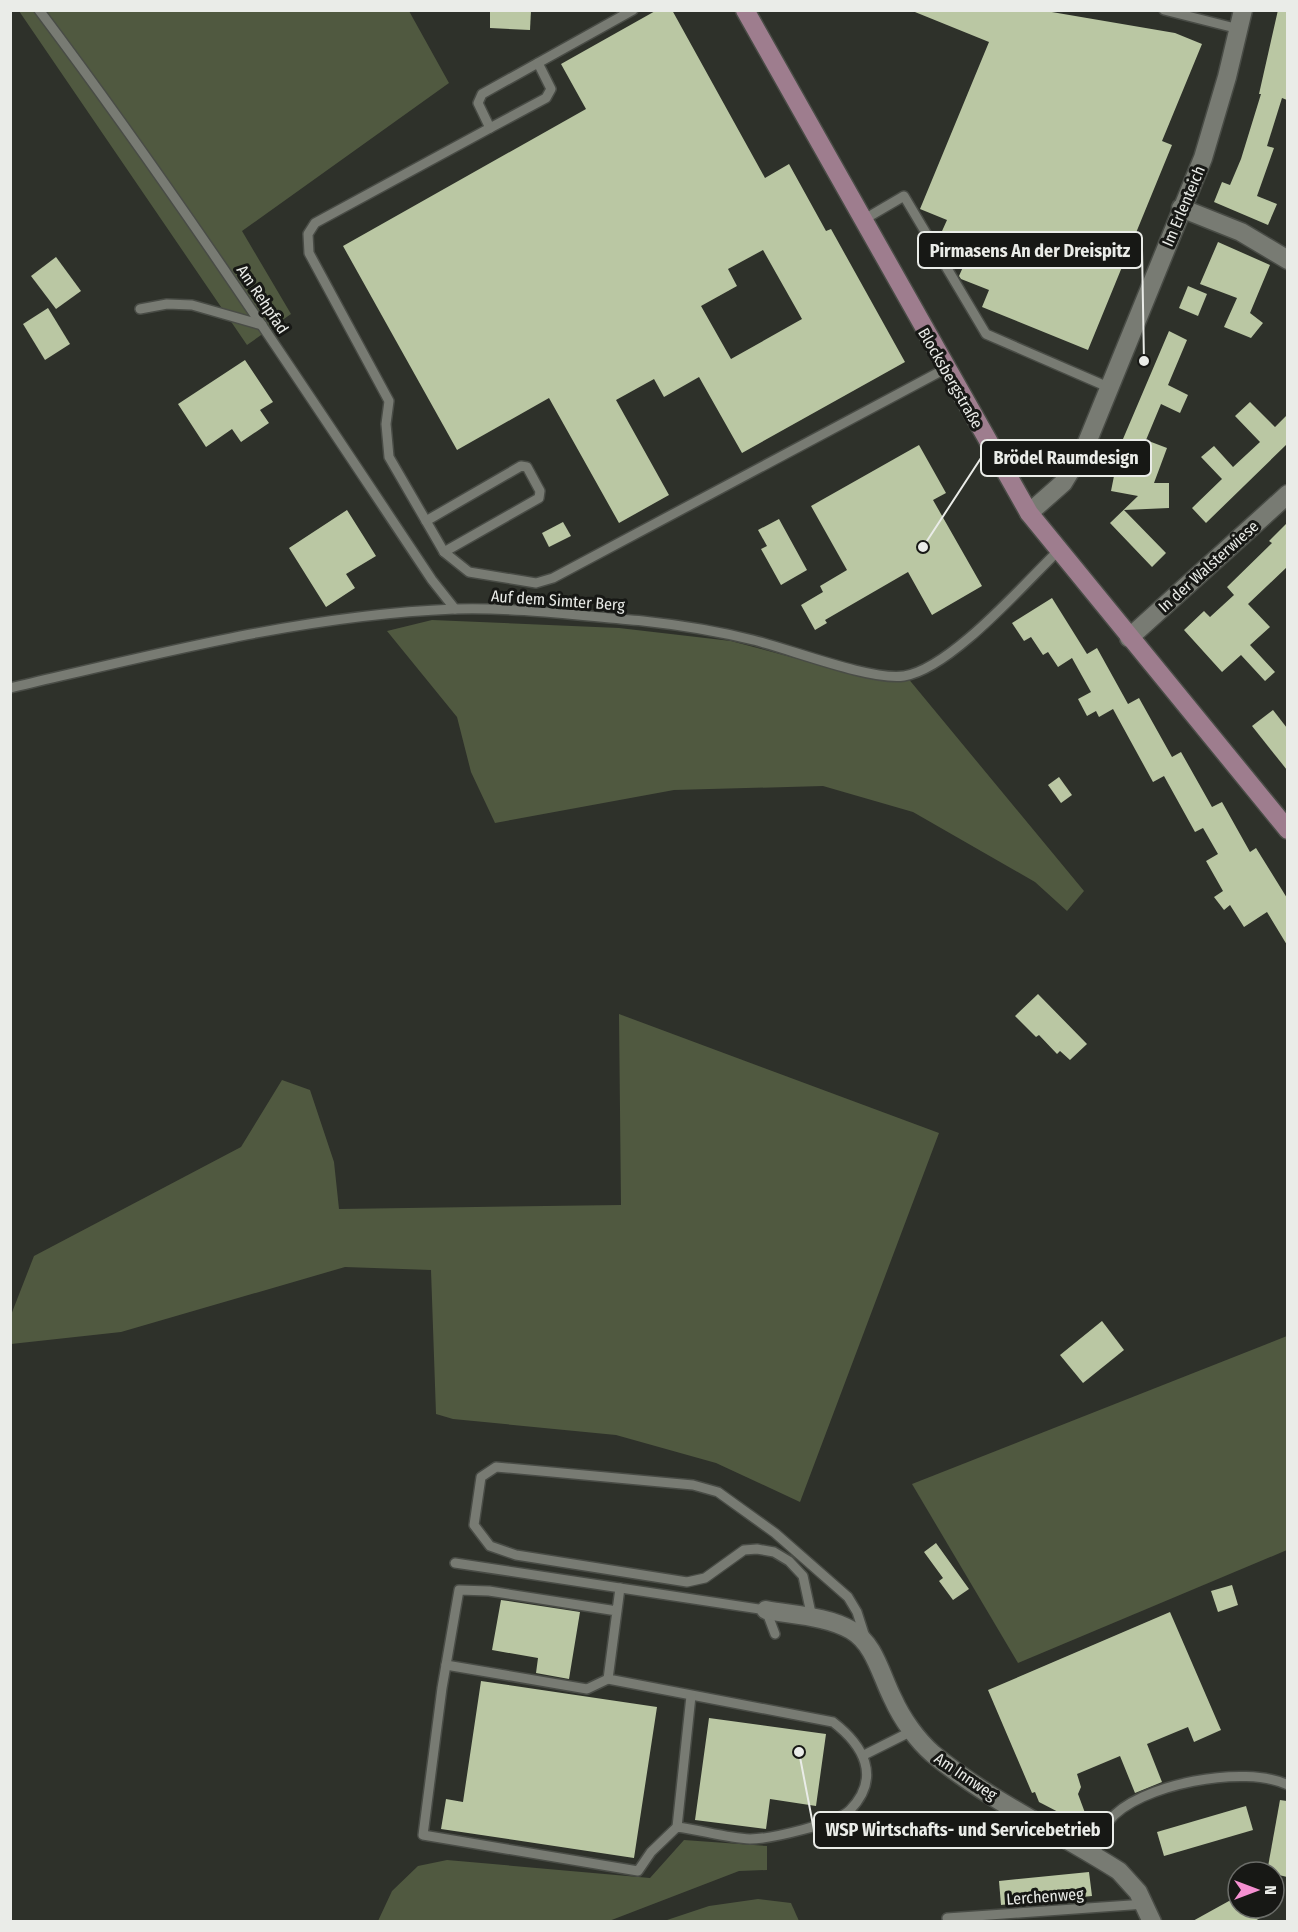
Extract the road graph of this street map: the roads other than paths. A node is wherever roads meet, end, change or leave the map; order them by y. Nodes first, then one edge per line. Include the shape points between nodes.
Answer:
1 (39, 10) edge
2 (633, 10) edge
3 (746, 10) edge
4 (1164, 10) edge
5 (1241, 20) edge
6 (538, 63) junction
7 (490, 128) junction
8 (1181, 208) junction
9 (863, 220) junction
10 (1287, 260) edge
11 (140, 309) dead end
12 (262, 325) junction
13 (945, 369) junction
14 (1108, 387) junction
15 (1287, 494) edge
16 (1029, 513) junction
17 (426, 521) junction
18 (1058, 551) junction
19 (444, 552) junction
20 (455, 609) junction
21 (1129, 638) junction
22 (10, 688) edge
23 (1287, 830) edge
24 (455, 1563) dead end
25 (620, 1588) junction
26 (766, 1610) junction
27 (617, 1611) junction
28 (813, 1618) junction
29 (775, 1635) dead end
30 (868, 1645) junction
31 (446, 1665) junction
32 (608, 1679) junction
33 (691, 1696) junction
34 (912, 1731) junction
35 (864, 1755) junction
36 (1287, 1785) edge
37 (677, 1827) junction
38 (1095, 1856) junction
39 (1145, 1904) junction
40 (948, 1920) edge
41 (1152, 1922) edge

1 - 12 lane, Am Rehpfad via 125,125
2 - 6 lane
3 - 9 main road, Blocksbergstraße
4 - 5 lane
5 - 8 street, Im Erlenteich via 1216,119
6 - 7 lane via 482,94 478,103
6 - 7 lane via 551,89 546,98
7 - 17 lane via 315,223 308,234 309,253 389,401 389,457
8 - 10 street via 1241,232
8 - 14 street, Im Erlenteich
9 - 13 main road, Blocksbergstraße
9 - 14 lane via 904,196 986,334
11 - 12 lane via 192,305
12 - 20 lane, Am Rehpfad
13 - 16 main road, Blocksbergstraße
13 - 19 lane via 553,578 536,583 469,572
14 - 16 street, Im Erlenteich via 1072,470
15 - 21 street, In der Walsterwiese
16 - 18 main road, Blocksbergstraße
17 - 19 lane
17 - 19 lane via 521,466 527,467 540,491 539,498
18 - 20 lane, Auf dem Simter Berg via 936,664 904,676 876,675 753,640 669,624
18 - 21 main road, Blocksbergstraße
20 - 22 lane, Auf dem Simter Berg via 248,635
21 - 23 main road, Blocksbergstraße
24 - 25 lane
25 - 26 lane
25 - 27 lane
26 - 28 street, Am Innweg
26 - 29 lane
27 - 31 lane via 459,1590
27 - 32 lane
28 - 30 street, Am Innweg via 852,1630
28 - 30 lane via 803,1576 774,1552 744,1550 705,1578 687,1582 516,1556 490,1546 474,1525 481,1478 496,1467 693,1485 718,1492 775,1533 848,1597
30 - 34 street, Am Innweg via 893,1701
31 - 32 lane via 587,1689
31 - 37 lane via 423,1834 638,1870
32 - 33 lane
33 - 35 lane via 833,1722 853,1737
33 - 37 lane
34 - 35 lane
34 - 38 street, Am Innweg via 956,1773
35 - 37 lane via 865,1785 850,1810 829,1821 750,1839
36 - 38 lane via 1274,1778 1246,1774 1203,1778 1160,1791 1124,1808 1110,1820
38 - 39 street, Am Innweg via 1127,1878
39 - 40 lane, Lerchenweg
39 - 41 street, Am Innweg

